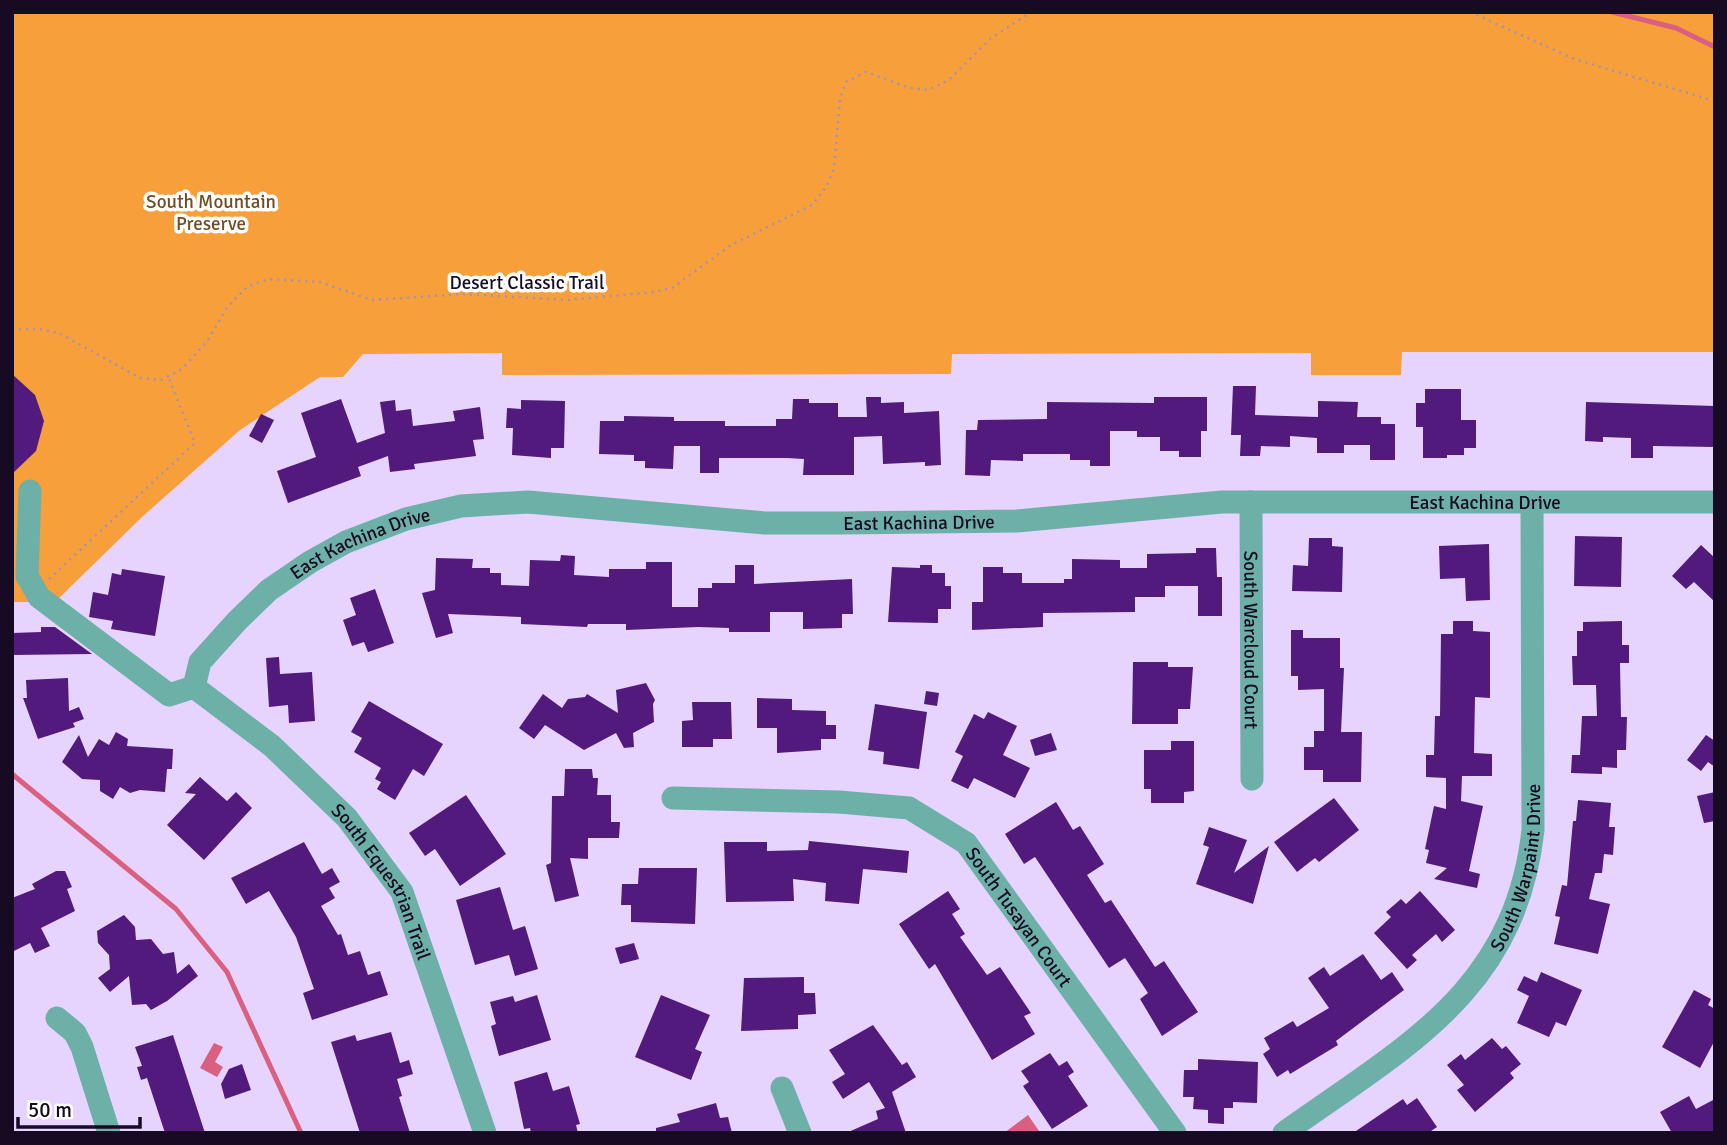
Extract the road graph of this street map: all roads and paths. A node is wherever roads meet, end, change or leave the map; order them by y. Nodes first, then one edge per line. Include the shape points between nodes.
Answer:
1 (1031, 12) edge
2 (1470, 12) edge
3 (1715, 101) edge
4 (12, 329) edge
5 (168, 376) junction
6 (30, 491) dead end
7 (1251, 502) junction
8 (1532, 502) junction
9 (1715, 502) edge
10 (32, 585) junction
11 (194, 687) junction
12 (1252, 779) dead end
13 (673, 798) dead end
14 (57, 1018) dead end
15 (782, 1088) dead end
16 (109, 1133) edge
17 (485, 1133) edge
18 (800, 1133) edge
19 (1175, 1133) edge
20 (1284, 1133) edge

1 - 5 path, Desert Classic Trail via 990,39 949,80 928,90 866,72 846,82 840,99 834,168 812,205 731,245 672,288 568,300 463,294 372,300 320,282 269,279 248,286 228,306 191,360
2 - 3 path via 1574,59
4 - 5 path via 59,333 140,378
5 - 10 path via 195,443 47,582
6 - 10 street via 27,576
7 - 8 street, East Kachina Drive
7 - 11 street, East Kachina Drive via 1185,503 1017,521 895,523 765,523 528,502 461,506 405,519 310,562 269,590 237,621 200,662
7 - 12 street, South Warcloud Court
8 - 9 street, East Kachina Drive
8 - 20 street, South Warpaint Drive via 1533,830 1518,902 1492,957 1453,1005
10 - 11 street via 39,597 169,695
11 - 17 street, South Equestrian Trail via 272,746 347,818 402,892
13 - 19 street, South Tusayan Court via 909,808 966,843
14 - 16 street via 75,1033 82,1047
15 - 18 street

